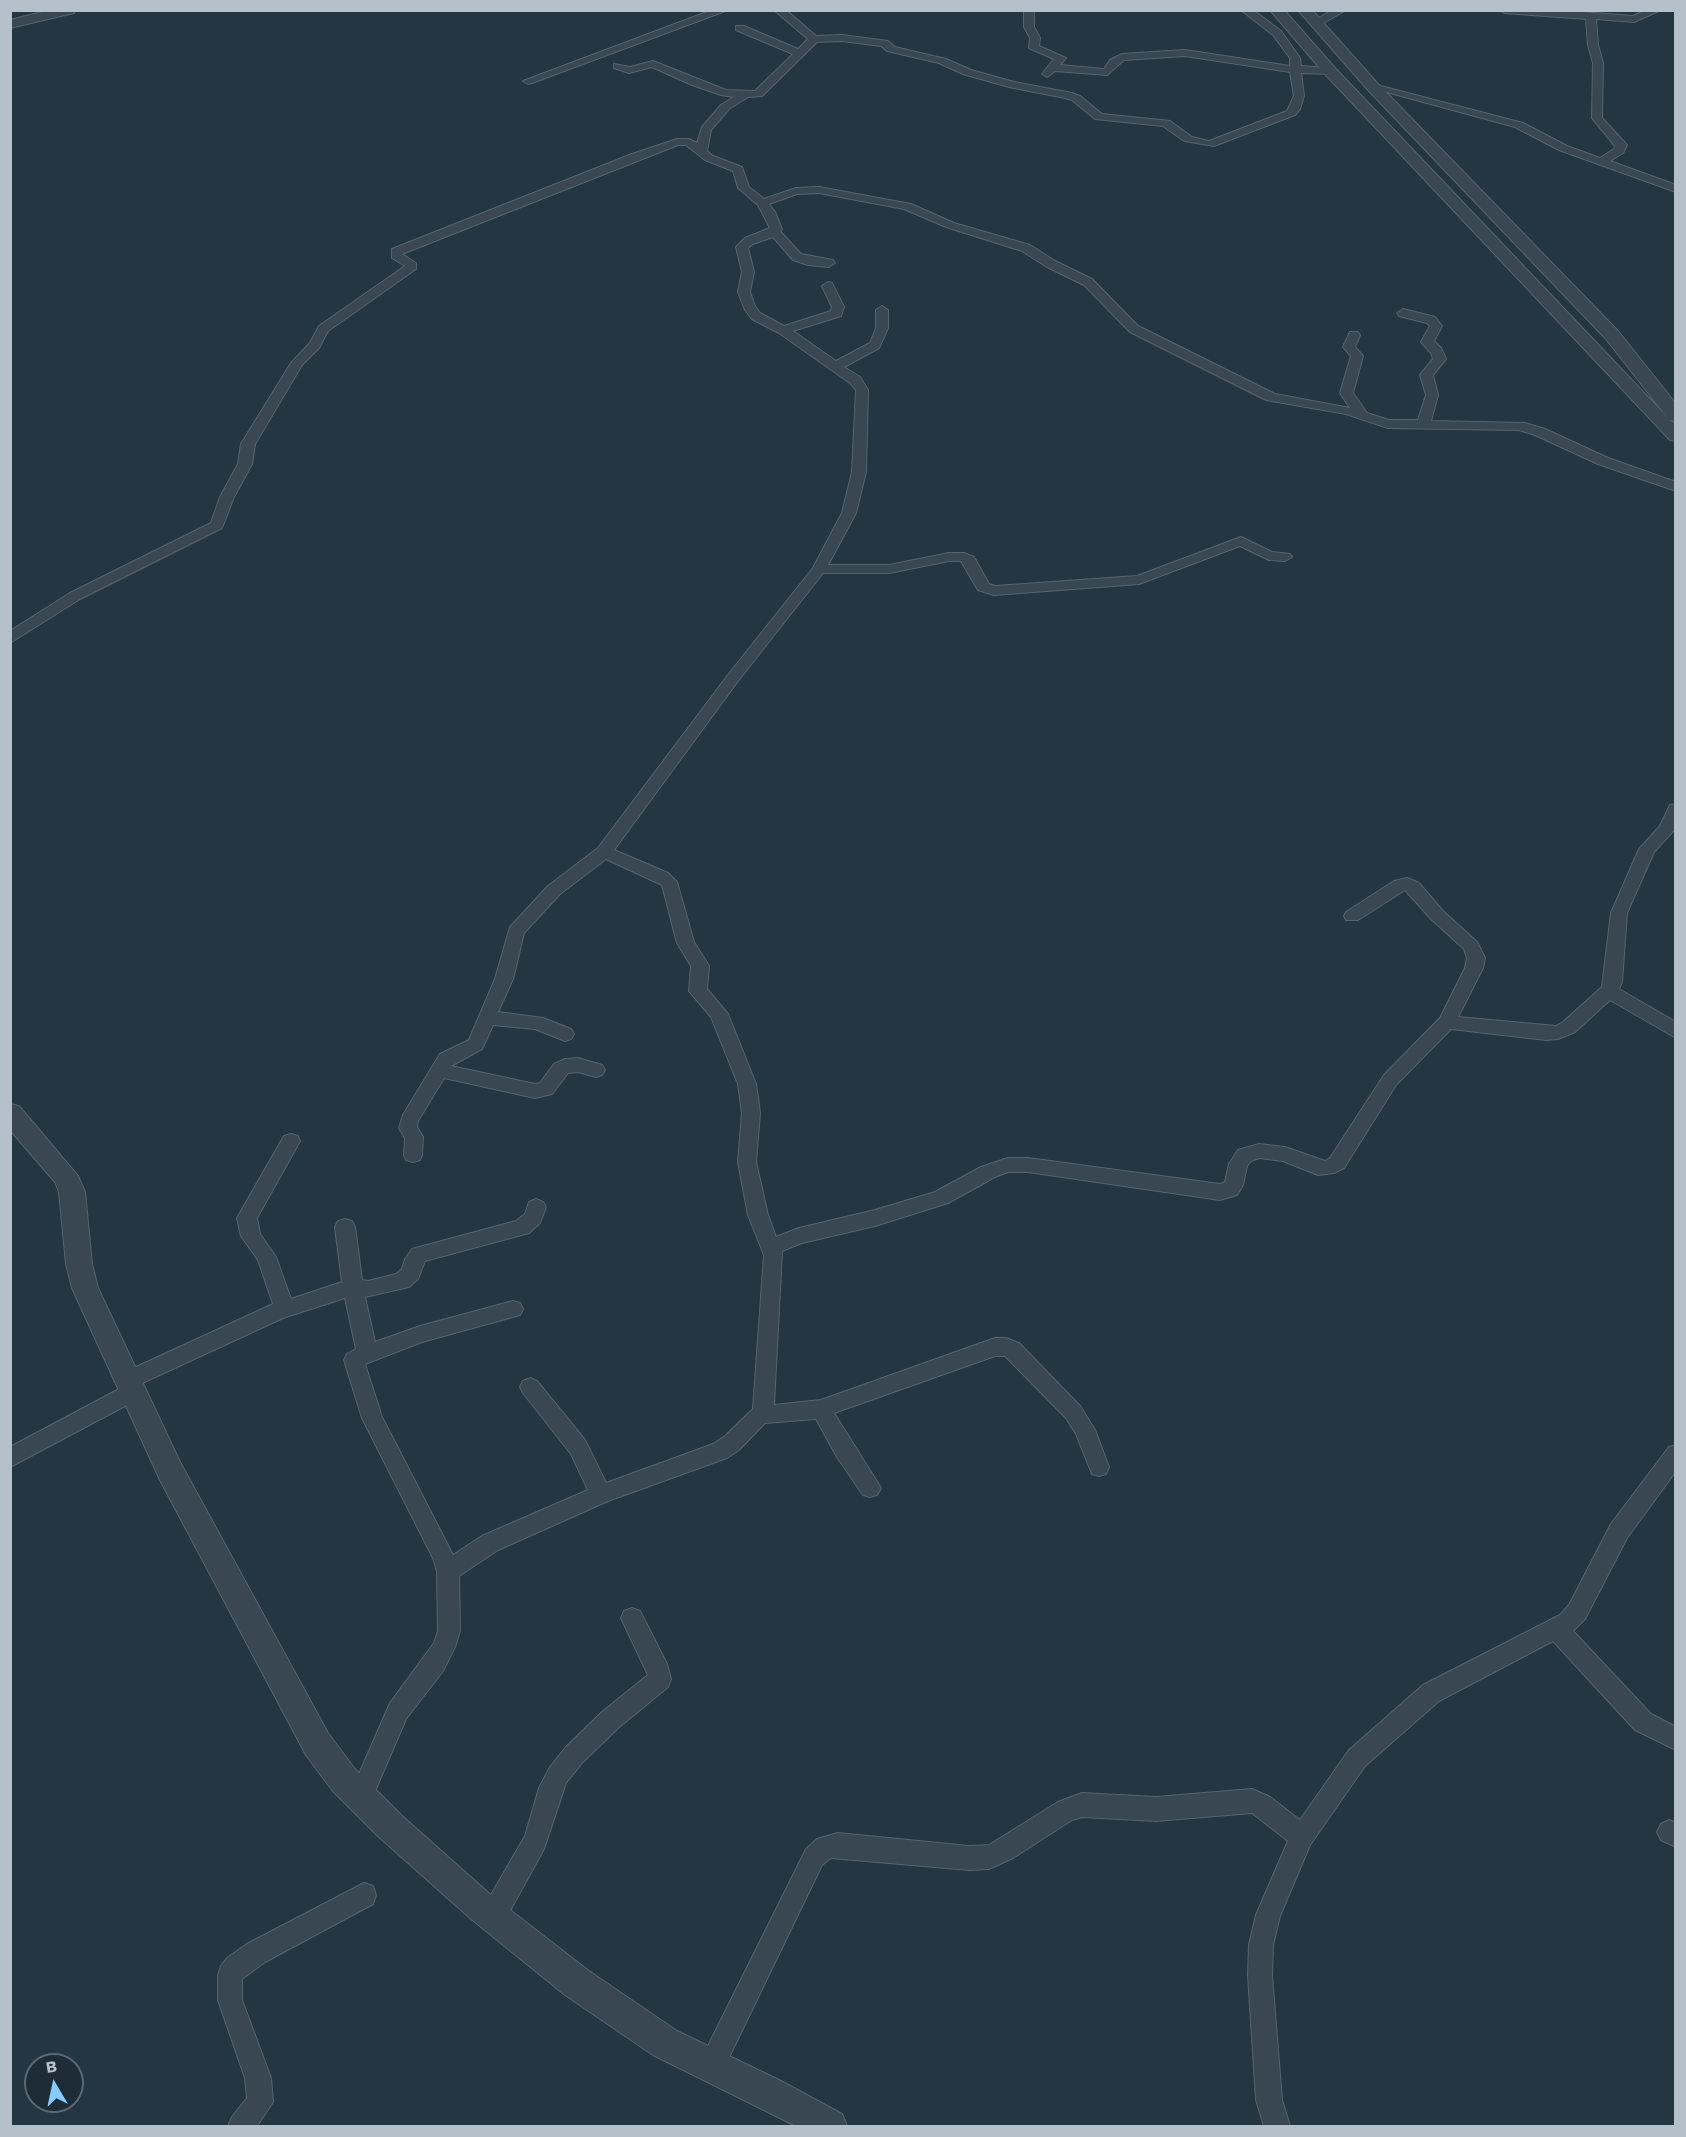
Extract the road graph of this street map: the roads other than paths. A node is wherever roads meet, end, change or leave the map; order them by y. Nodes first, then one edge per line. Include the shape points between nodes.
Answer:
1 (69, 10) edge
2 (779, 10) edge
3 (1029, 10) edge
4 (1246, 10) edge
5 (1276, 10) edge
6 (1304, 10) edge
7 (1341, 10) edge
8 (1504, 10) edge
9 (1656, 10) edge
10 (716, 12) edge
11 (1591, 17) junction
12 (1316, 23) junction
13 (10, 24) edge
14 (740, 28) dead end
15 (814, 39) junction
16 (801, 54) junction
17 (618, 66) dead end
18 (1052, 68) junction
19 (1296, 71) junction
20 (1330, 71) junction
21 (528, 81) dead end
22 (1373, 87) junction
23 (1032, 88) junction
24 (744, 95) junction
25 (701, 151) junction
26 (1603, 161) junction
27 (1676, 189) edge
28 (762, 203) junction
29 (775, 232) junction
30 (829, 263) dead end
31 (828, 286) dead end
32 (882, 310) dead end
33 (1403, 313) dead end
34 (783, 330) junction
35 (1354, 335) dead end
36 (836, 366) junction
37 (1362, 415) junction
38 (1676, 416) edge
39 (1423, 424) junction
40 (1676, 436) edge
41 (1676, 487) edge
42 (1285, 557) dead end
43 (819, 570) junction
44 (10, 638) edge
45 (1676, 809) edge
46 (604, 852) junction
47 (1352, 916) dead end
48 (1609, 991) junction
49 (488, 1018) junction
50 (1446, 1022) junction
51 (1676, 1031) edge
52 (565, 1034) dead end
53 (438, 1070) junction
54 (596, 1070) dead end
55 (10, 1113) edge
56 (291, 1141) dead end
57 (413, 1155) dead end
58 (536, 1207) dead end
59 (345, 1227) dead end
60 (772, 1247) junction
61 (353, 1287) junction
62 (285, 1308) junction
63 (513, 1309) dead end
64 (370, 1353) junction
65 (130, 1386) junction
66 (530, 1387) dead end
67 (821, 1409) junction
68 (760, 1415) junction
69 (1676, 1454) edge
70 (10, 1458) edge
71 (1099, 1467) dead end
72 (870, 1488) dead end
73 (601, 1494) junction
74 (448, 1571) junction
75 (632, 1618) dead end
76 (1557, 1630) junction
77 (1676, 1739) edge
78 (360, 1797) junction
79 (1302, 1837) junction
80 (363, 1895) dead end
81 (493, 1916) junction
82 (711, 2067) junction
83 (241, 2127) edge
84 (830, 2127) edge
85 (1278, 2127) edge

1 - 13 street
2 - 15 street
3 - 18 street via 1034,48 1061,57
4 - 19 street via 1277,33 1295,58
5 - 20 street
6 - 12 street
7 - 12 street
8 - 11 street
9 - 11 street via 1634,19
10 - 21 street
11 - 26 street via 1598,63 1597,118 1621,145 1619,151
12 - 22 street
14 - 16 street
15 - 16 street
15 - 23 street via 884,43 894,50
16 - 24 street via 762,92
17 - 24 street via 629,70 653,64 707,88
18 - 19 street via 1107,72 1122,57 1185,53
18 - 23 street
19 - 20 street
19 - 23 street via 1300,92 1294,111 1210,144 1188,139 1162,121 1109,120 1090,111 1073,96
20 - 40 street
22 - 26 street via 1512,123 1563,148
22 - 38 street via 1612,335
24 - 25 street via 725,106 706,129
25 - 28 street via 709,158 735,166 744,188
25 - 44 street via 689,142 677,142 396,252 412,266 410,269 323,329 315,345 297,363 248,444 244,464 217,525 75,596
26 - 27 street
28 - 29 street
28 - 37 street via 796,191 819,190 907,206 950,225 1020,245 1088,282 1134,329 1262,394
29 - 30 street via 797,257
29 - 34 street via 744,243 748,272 744,292 751,312
31 - 34 street via 837,313
32 - 36 street via 882,328 875,345
33 - 39 street via 1431,320 1436,326 1427,342 1440,359 1426,375 1432,395
34 - 36 street
35 - 37 street via 1349,347 1358,356 1346,393
36 - 43 street via 862,390 860,472 849,513
37 - 39 street via 1388,424
39 - 41 street via 1520,426
42 - 43 street via 1269,556 1241,541 1139,580 994,591 983,587 964,557 889,569
43 - 46 street
45 - 48 street via 1667,829 1647,849 1619,913 1614,982
46 - 49 street via 554,890 521,923
46 - 60 street via 662,877 672,888 686,943 700,966 698,991 719,1014 747,1084 751,1113 747,1162 758,1215
47 - 50 street via 1407,884 1471,946 1476,958 1474,968
48 - 50 street via 1558,1032
48 - 51 street
49 - 52 street via 537,1023
49 - 53 street via 476,1044 446,1059
50 - 60 street via 1390,1080 1332,1165 1318,1168 1272,1151 1259,1151 1245,1155 1238,1164 1234,1185 1220,1192 1008,1165 941,1198 799,1236
53 - 54 street via 535,1091 546,1089 565,1066
53 - 57 street via 409,1120 408,1128 414,1137
55 - 65 street via 65,1176 72,1192 85,1288
56 - 62 street via 247,1218 251,1236 266,1257
58 - 61 street via 533,1218 522,1227 419,1255 411,1273 402,1281 368,1289
59 - 61 street
60 - 68 street via 766,1397
61 - 62 street
61 - 64 street
62 - 65 street
63 - 64 street via 420,1334
64 - 74 street via 354,1360 366,1403
65 - 70 street
65 - 78 street via 170,1471 317,1744
66 - 73 street via 578,1447
67 - 68 street
67 - 71 street via 995,1347 1006,1347 1073,1412 1085,1430
67 - 72 street
68 - 73 street via 720,1451
69 - 76 street via 1619,1531 1577,1612
73 - 74 street via 490,1544
74 - 78 street via 449,1631 444,1647 398,1710
75 - 81 street via 660,1679 610,1720 558,1774 536,1841
76 - 77 street via 1643,1722
76 - 79 street via 1431,1693 1356,1758
78 - 81 street
79 - 82 street via 1262,1805 1240,1801 1156,1809 1082,1805 1066,1810 989,1857 825,1847 814,1857
79 - 85 street via 1268,1916 1261,1946 1269,2100
80 - 83 street via 256,1953 230,1975 231,2000 253,2057 260,2094 260,2102
81 - 82 street via 613,2008
82 - 84 street

